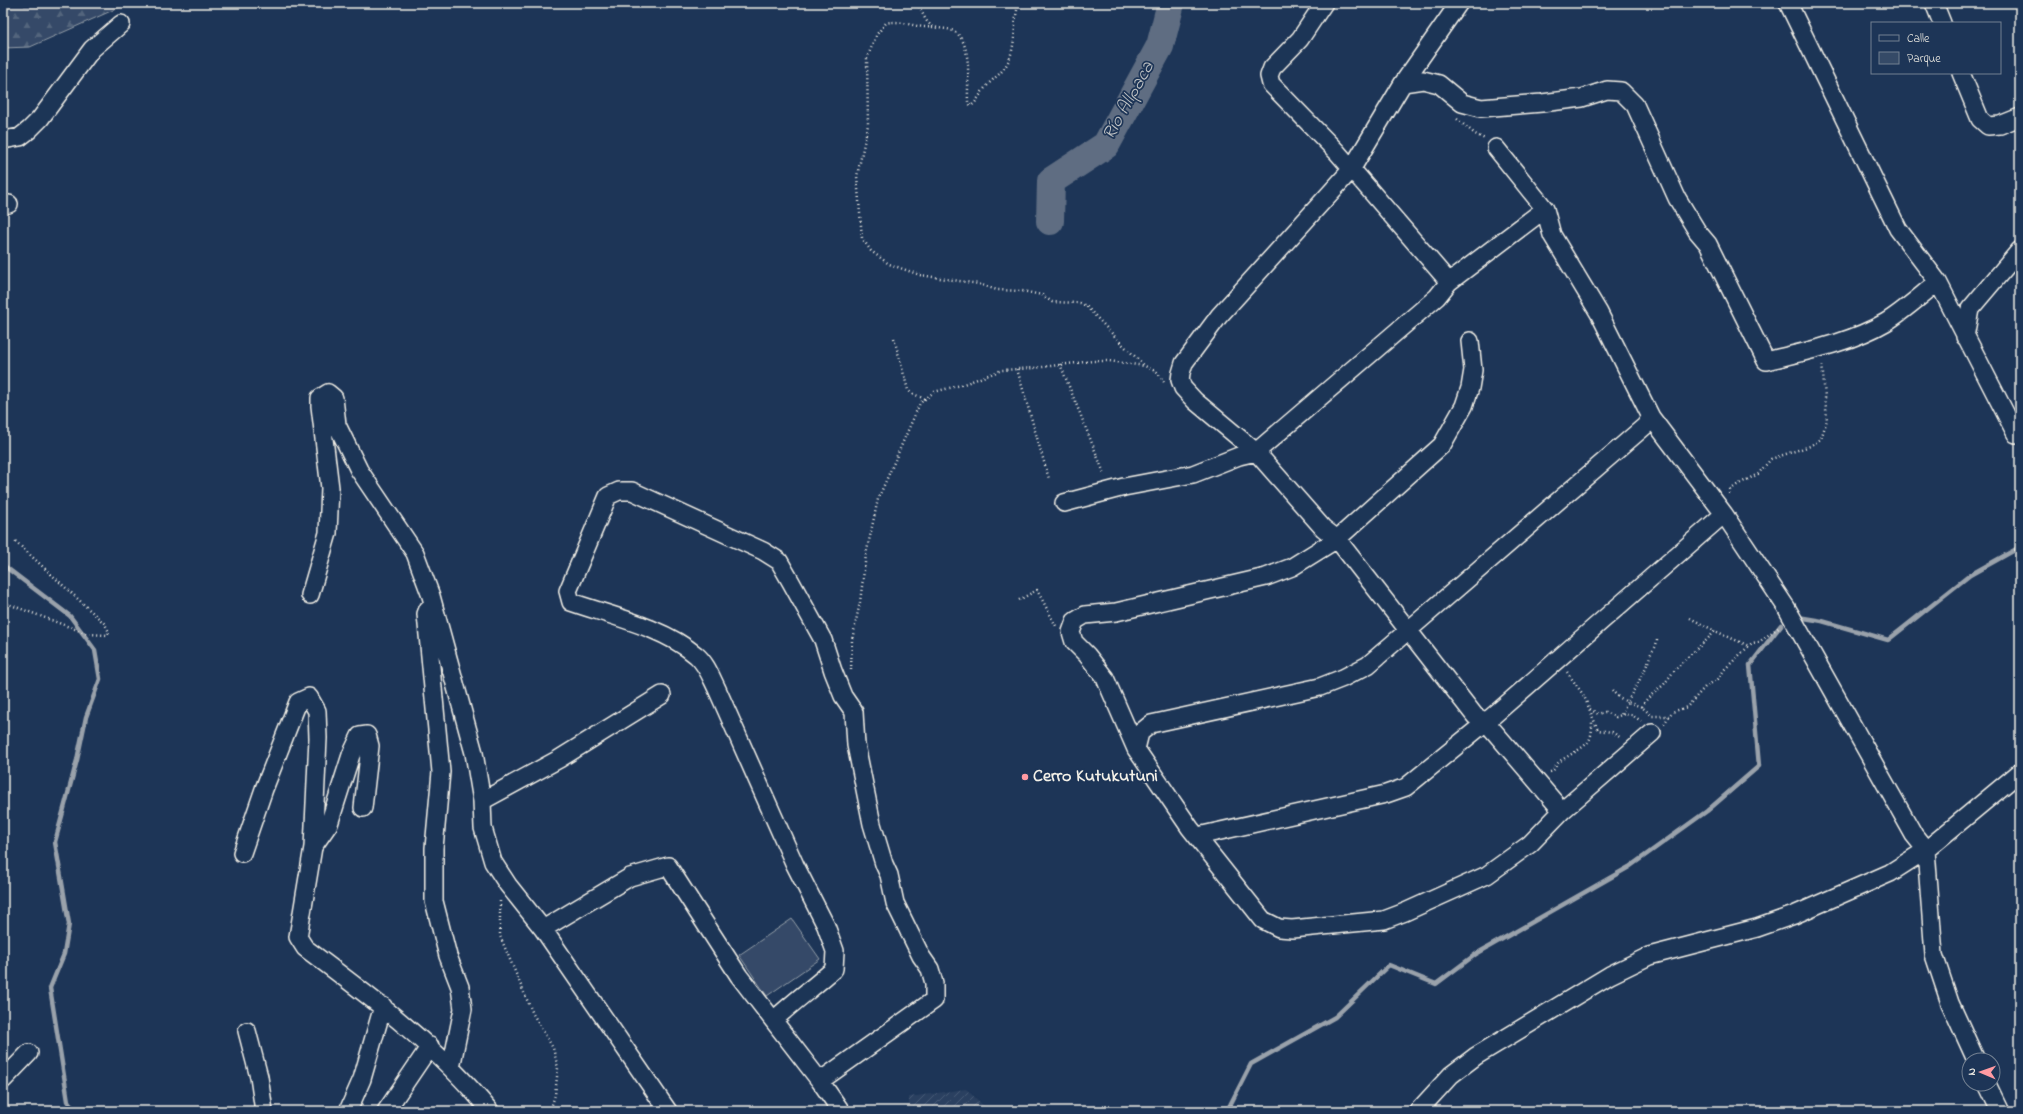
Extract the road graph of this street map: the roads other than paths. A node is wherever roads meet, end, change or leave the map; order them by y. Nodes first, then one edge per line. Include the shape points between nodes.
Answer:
1 (1324, 3) edge
2 (1459, 3) edge
3 (1934, 3) edge
4 (1790, 4) edge
5 (1942, 22) edge
6 (121, 24) dead end
7 (1961, 74) edge
8 (1403, 83) junction
9 (2020, 117) edge
10 (3, 140) edge
11 (1496, 148) dead end
12 (1351, 170) junction
13 (1545, 209) junction
14 (2020, 250) edge
15 (1449, 282) junction
16 (1938, 282) junction
17 (1965, 337) junction
18 (1470, 341) dead end
19 (1652, 417) junction
20 (2020, 431) edge
21 (1256, 452) junction
22 (1064, 503) dead end
23 (1724, 514) junction
24 (1337, 539) junction
25 (310, 594) dead end
26 (431, 596) junction
27 (1408, 632) junction
28 (662, 695) dead end
29 (1486, 722) junction
30 (1652, 733) road end
31 (1136, 750) junction
32 (2020, 772) edge
33 (482, 801) junction
34 (363, 808) dead end
35 (1562, 811) junction
36 (1198, 836) junction
37 (313, 847) junction
38 (1926, 850) junction
39 (242, 853) dead end
40 (543, 929) junction
41 (382, 1006) junction
42 (774, 1020) junction
43 (247, 1030) dead end
44 (430, 1046) junction
45 (1972, 1052) edge
46 (29, 1053) dead end
47 (450, 1068) junction
48 (3, 1080) edge
49 (820, 1081) junction
50 (1992, 1092) edge
51 (264, 1111) edge
52 (348, 1111) edge
53 (386, 1111) edge
54 (490, 1111) edge
55 (668, 1111) edge
56 (841, 1111) edge
57 (1418, 1111) edge
58 (2000, 1111) edge

1 - 12 street via 1300,39 1272,68 1269,76 1271,84 1337,152
2 - 8 street
3 - 5 street
4 - 16 street via 1898,229
6 - 10 street via 92,49 29,130 20,137
7 - 9 street via 1980,120 1988,126 2000,126
8 - 12 street
8 - 16 street via 1423,80 1439,84 1462,103 1481,108 1582,98 1607,90 1621,91 1635,105 1677,198 1708,244 1766,362 1863,333 1887,321
11 - 13 street
12 - 15 street
12 - 21 street via 1219,316 1184,363 1180,380 1183,388
13 - 15 street
13 - 19 street via 1552,235 1599,313
14 - 17 street via 1970,309
15 - 21 street via 1437,297
16 - 17 street
17 - 20 street via 2016,434
18 - 24 street via 1473,370 1470,388 1464,406 1442,445
19 - 23 street
19 - 27 street via 1645,426
21 - 22 street via 1193,474 1124,487
21 - 24 street via 1323,528
23 - 29 street
23 - 38 street via 1790,615 1914,835
24 - 27 street
24 - 31 street via 1292,567 1266,577 1116,612 1085,615 1075,621 1071,632 1074,642 1104,678
25 - 26 street via 328,533 330,488 320,406 320,398 328,393 334,398 337,425 360,470 415,553
26 - 33 street via 474,753
26 - 47 street via 426,614 440,772 434,848 434,901 448,956 460,987 463,1009
27 - 29 street via 1475,716
27 - 31 street via 1368,665 1320,687 1151,724 1140,733
28 - 33 street via 559,758
29 - 35 street
29 - 36 street via 1406,787 1386,794
30 - 35 street
31 - 36 street
32 - 38 street
33 - 40 street via 484,828 493,862
34 - 37 street via 370,746 367,735 360,736 351,754 329,824
35 - 36 street via 1530,844 1487,875 1412,909 1384,920 1292,929 1279,928 1263,920
37 - 39 street via 318,738 317,711 309,697 298,702
37 - 41 street via 298,937 305,948
38 - 45 street via 1934,955 1950,1003
38 - 57 street via 1890,873 1794,915 1756,928 1649,956 1610,975 1476,1056 1451,1075
40 - 42 street via 630,877 668,866 739,976
40 - 55 street
41 - 44 street
41 - 52 street via 362,1079
42 - 49 street
42 - 49 street via 834,970 835,951 826,926 795,865 717,688 708,670 696,655 665,635 571,602 568,597 568,591 608,496 619,491 632,491 763,551 778,561 823,640 833,671 854,712 856,745 872,824 889,875 895,903 920,956 930,969 934,983 934,1000
43 - 51 street via 259,1076
44 - 47 street
44 - 53 street
46 - 48 street
47 - 54 street via 470,1086
49 - 56 street
50 - 58 street

